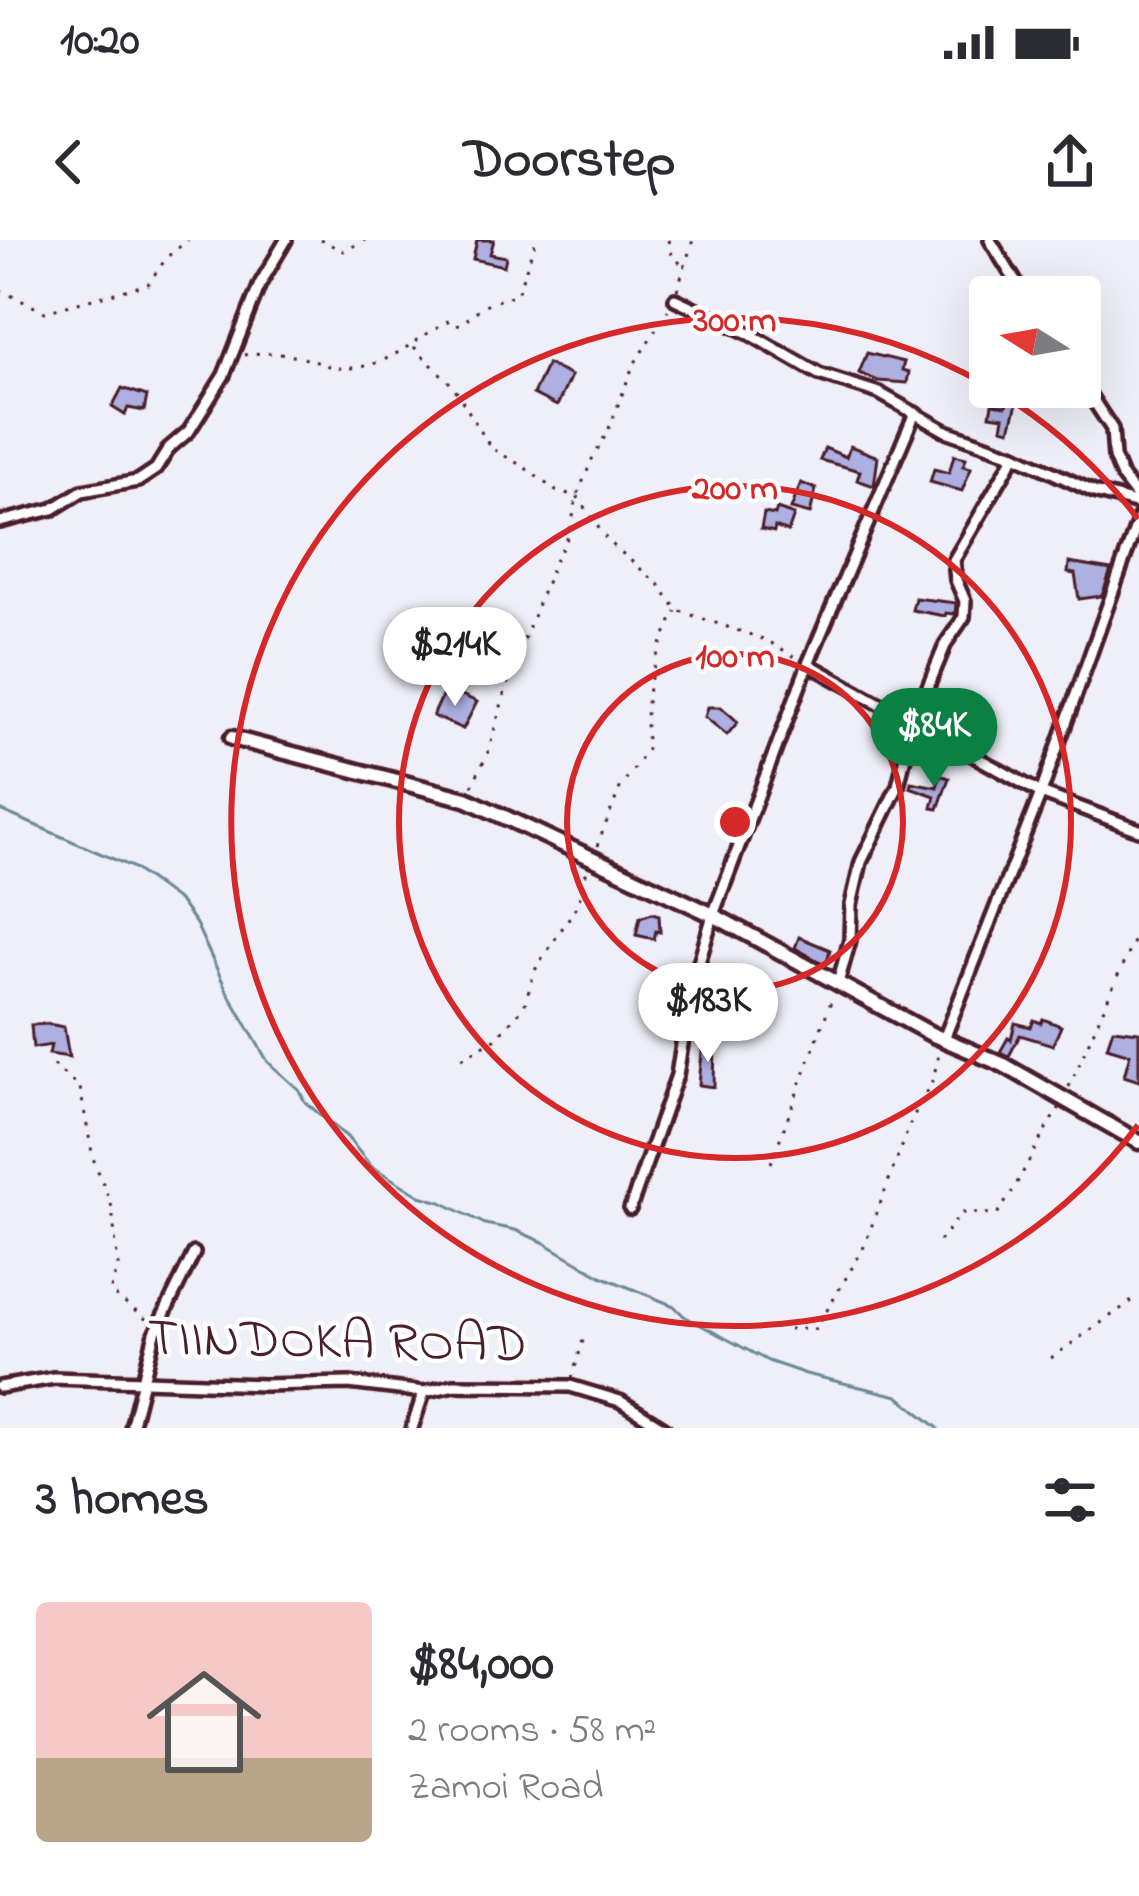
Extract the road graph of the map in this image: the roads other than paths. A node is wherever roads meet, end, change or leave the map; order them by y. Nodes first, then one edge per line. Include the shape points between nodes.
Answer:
1 (286, 240) edge
2 (990, 240) edge
3 (1012, 276) edge
4 (674, 299) road end
5 (1098, 408) edge
6 (915, 413) junction
7 (1015, 454) junction
8 (1139, 501) edge
9 (1139, 518) edge
10 (0, 522) edge
11 (808, 664) junction
12 (913, 723) junction
13 (232, 738) dead end
14 (1041, 793) junction
15 (1139, 830) edge
16 (713, 915) junction
17 (838, 983) junction
18 (944, 1039) junction
19 (1139, 1142) edge
20 (630, 1209) dead end
21 (194, 1253) dead end
22 (142, 1380) junction
23 (0, 1387) edge
24 (424, 1392) junction
25 (130, 1428) edge
26 (412, 1428) edge
27 (664, 1428) edge

1 - 10 street via 224,375 156,470
2 - 3 street
4 - 6 street
5 - 8 street
6 - 7 street
6 - 11 street
7 - 8 street via 1094,492
7 - 12 street via 955,560 964,617
9 - 14 street
11 - 12 street
11 - 16 street
12 - 14 street
12 - 17 street via 898,786 861,862
13 - 16 street via 466,799
14 - 15 street
14 - 18 street
16 - 17 street
16 - 20 street via 677,1075
17 - 18 street
18 - 19 street
21 - 22 street
22 - 23 street, TIINDOKA ROAD via 54,1378
22 - 24 street, TIINDOKA ROAD
22 - 25 street
24 - 26 street
24 - 27 street, TIINDOKA ROAD via 570,1386 620,1401

